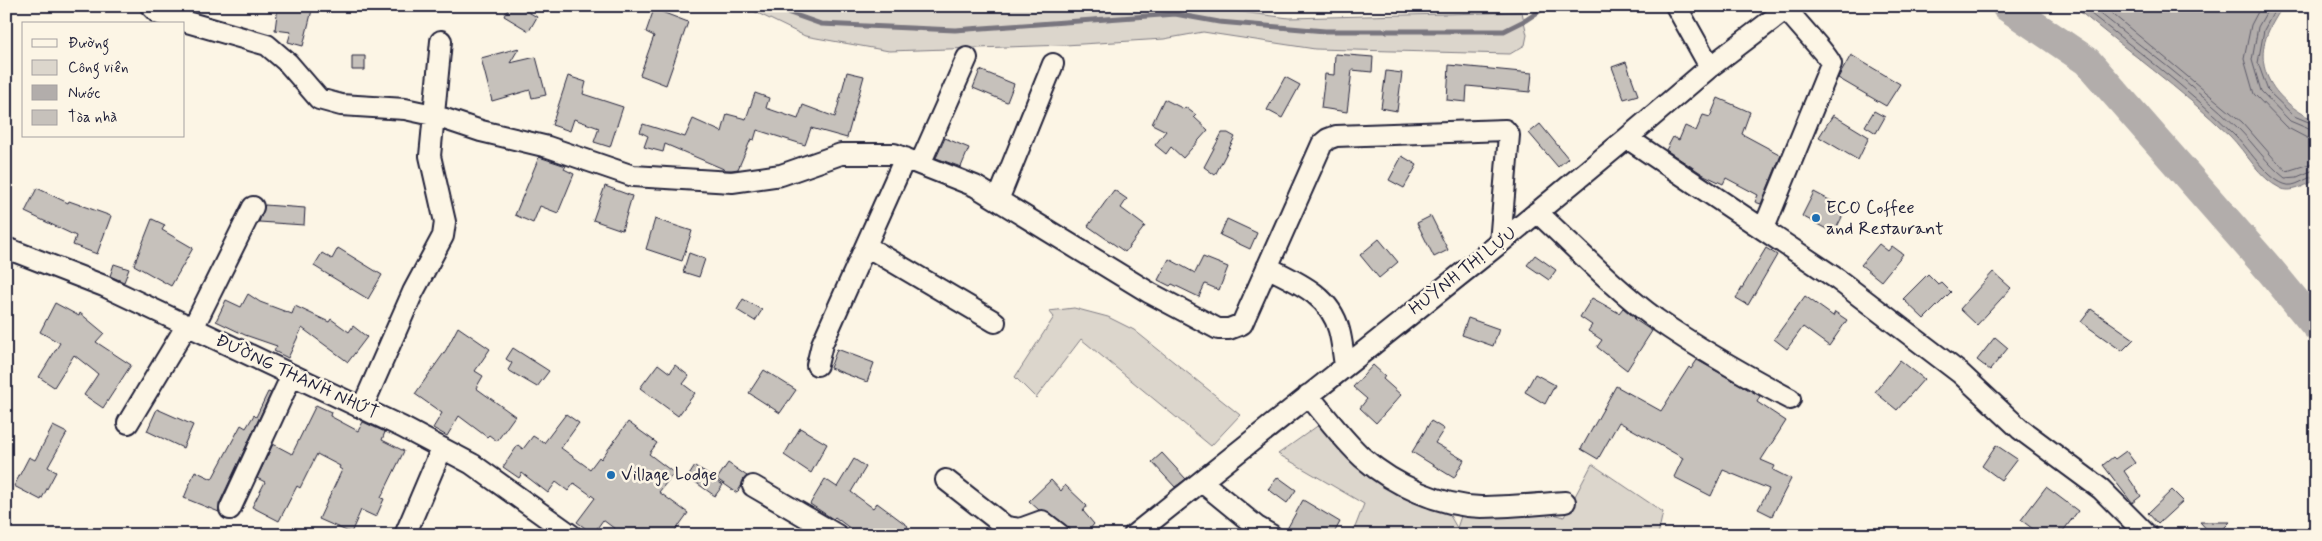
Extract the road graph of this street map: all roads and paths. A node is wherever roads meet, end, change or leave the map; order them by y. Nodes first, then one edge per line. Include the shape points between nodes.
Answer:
1 (151, 6) edge
2 (1676, 6) edge
3 (1788, 8) edge
4 (441, 41) dead end
5 (967, 58) dead end
6 (1053, 64) dead end
7 (1710, 67) junction
8 (433, 115) junction
9 (1628, 138) junction
10 (913, 161) junction
11 (998, 200) junction
12 (253, 206) dead end
13 (1537, 212) junction
14 (1764, 228) junction
15 (1500, 243) junction
16 (866, 246) junction
17 (6, 248) edge
18 (1267, 267) junction
19 (995, 322) dead end
20 (190, 327) junction
21 (817, 365) dead end
22 (1345, 365) junction
23 (292, 375) junction
24 (1308, 395) junction
25 (1790, 398) dead end
26 (362, 408) junction
27 (128, 423) dead end
28 (442, 448) junction
29 (946, 480) dead end
30 (1202, 482) junction
31 (752, 486) dead end
32 (1566, 502) dead end
33 (230, 510) dead end
34 (405, 535) edge
35 (571, 535) edge
36 (837, 535) edge
37 (1060, 535) edge
38 (1134, 535) edge
39 (1271, 535) edge
40 (2147, 535) edge

1 - 8 street via 158,14 267,45 288,63 319,99 341,105 405,109
2 - 7 street
3 - 7 street, HUỲNH THỊ LỰU
3 - 14 street via 1831,64
4 - 8 street
5 - 10 street
6 - 11 street
7 - 9 street, HUỲNH THỊ LỰU
8 - 10 street via 481,131 548,147 634,176 732,182 781,175 841,154 894,154
8 - 26 street via 430,156 445,222 443,236 413,292
9 - 13 street, HUỲNH THỊ LỰU
9 - 14 street
10 - 11 street via 975,186
10 - 16 street
11 - 18 street via 1150,293 1218,329 1242,324
12 - 20 street
13 - 15 street, HUỲNH THỊ LỰU
13 - 25 street via 1655,318 1709,355
14 - 40 street via 1960,373 2020,429 2100,489
15 - 18 street via 1509,135 1505,130 1336,136 1322,144
15 - 22 street, HUỲNH THỊ LỰU
16 - 19 street
16 - 21 street via 822,344
17 - 20 street, ĐƯỜNG THANH NHỨT via 104,286
18 - 22 street via 1312,290 1328,307 1339,328
20 - 23 street, ĐƯỜNG THANH NHỨT
20 - 27 street
22 - 24 street, HUỲNH THỊ LỰU
23 - 26 street, ĐƯỜNG THANH NHỨT
23 - 33 street
24 - 30 street, HUỲNH THỊ LỰU
24 - 32 street via 1362,457 1376,469 1412,488 1448,502 1481,507
26 - 28 street, ĐƯỜNG THANH NHỨT
28 - 34 street
28 - 35 street, ĐƯỜNG THANH NHỨT via 472,464
29 - 37 street via 1006,527 1020,529 1042,521
30 - 38 street, HUỲNH THỊ LỰU
30 - 39 street
31 - 36 street

